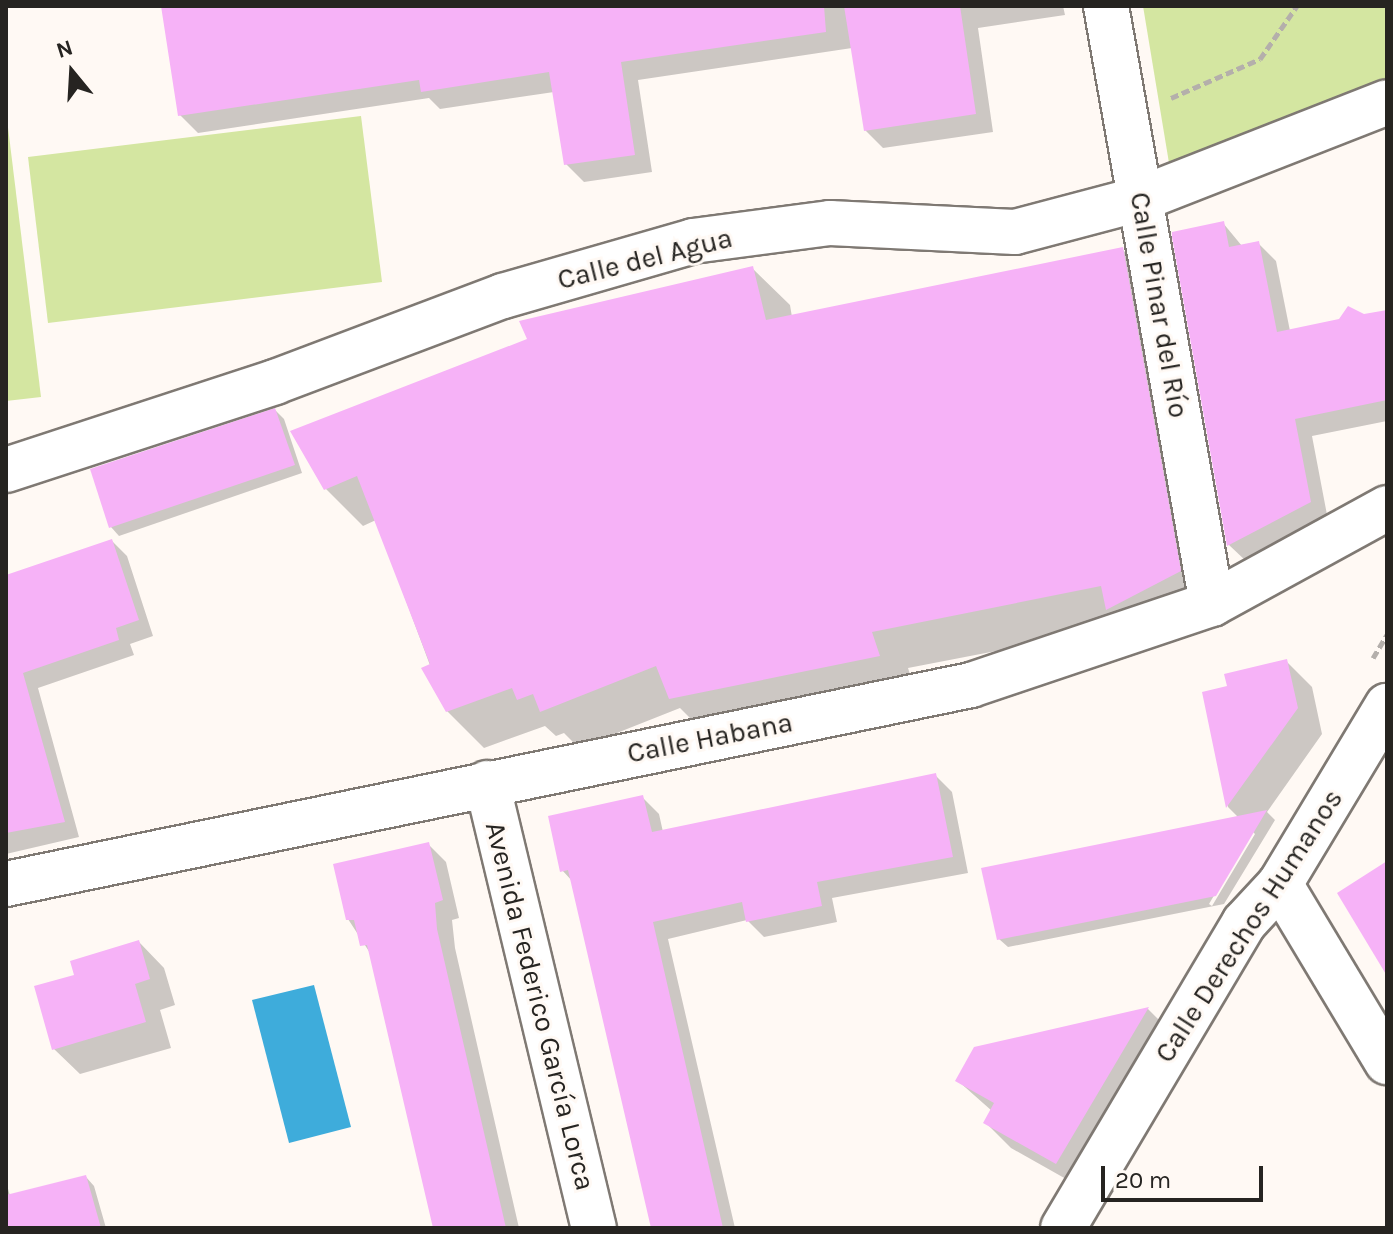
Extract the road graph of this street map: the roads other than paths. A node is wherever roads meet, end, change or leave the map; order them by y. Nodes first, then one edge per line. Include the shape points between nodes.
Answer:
1 (1106, 6) edge
2 (1387, 102) edge
3 (1140, 199) junction
4 (6, 470) edge
5 (1387, 508) edge
6 (1212, 604) junction
7 (1387, 706) edge
8 (487, 783) junction
9 (6, 884) edge
10 (1280, 884) junction
11 (1387, 1062) edge
12 (594, 1228) edge
13 (1063, 1228) edge

1 - 3 street, Calle Pinar del Río
2 - 3 street, Calle del Agua
3 - 4 street, Calle del Agua via 1015,232 830,223 693,241 503,296 275,382
3 - 6 street, Calle Pinar del Río
5 - 6 street, Calle Habana
6 - 8 street, Calle Habana via 971,685
7 - 10 street, Calle Derechos Humanos
8 - 9 street, Calle Habana
8 - 12 street, Avenida Federico García Lorca
10 - 11 street
10 - 13 street, Calle Derechos Humanos via 1244,923

